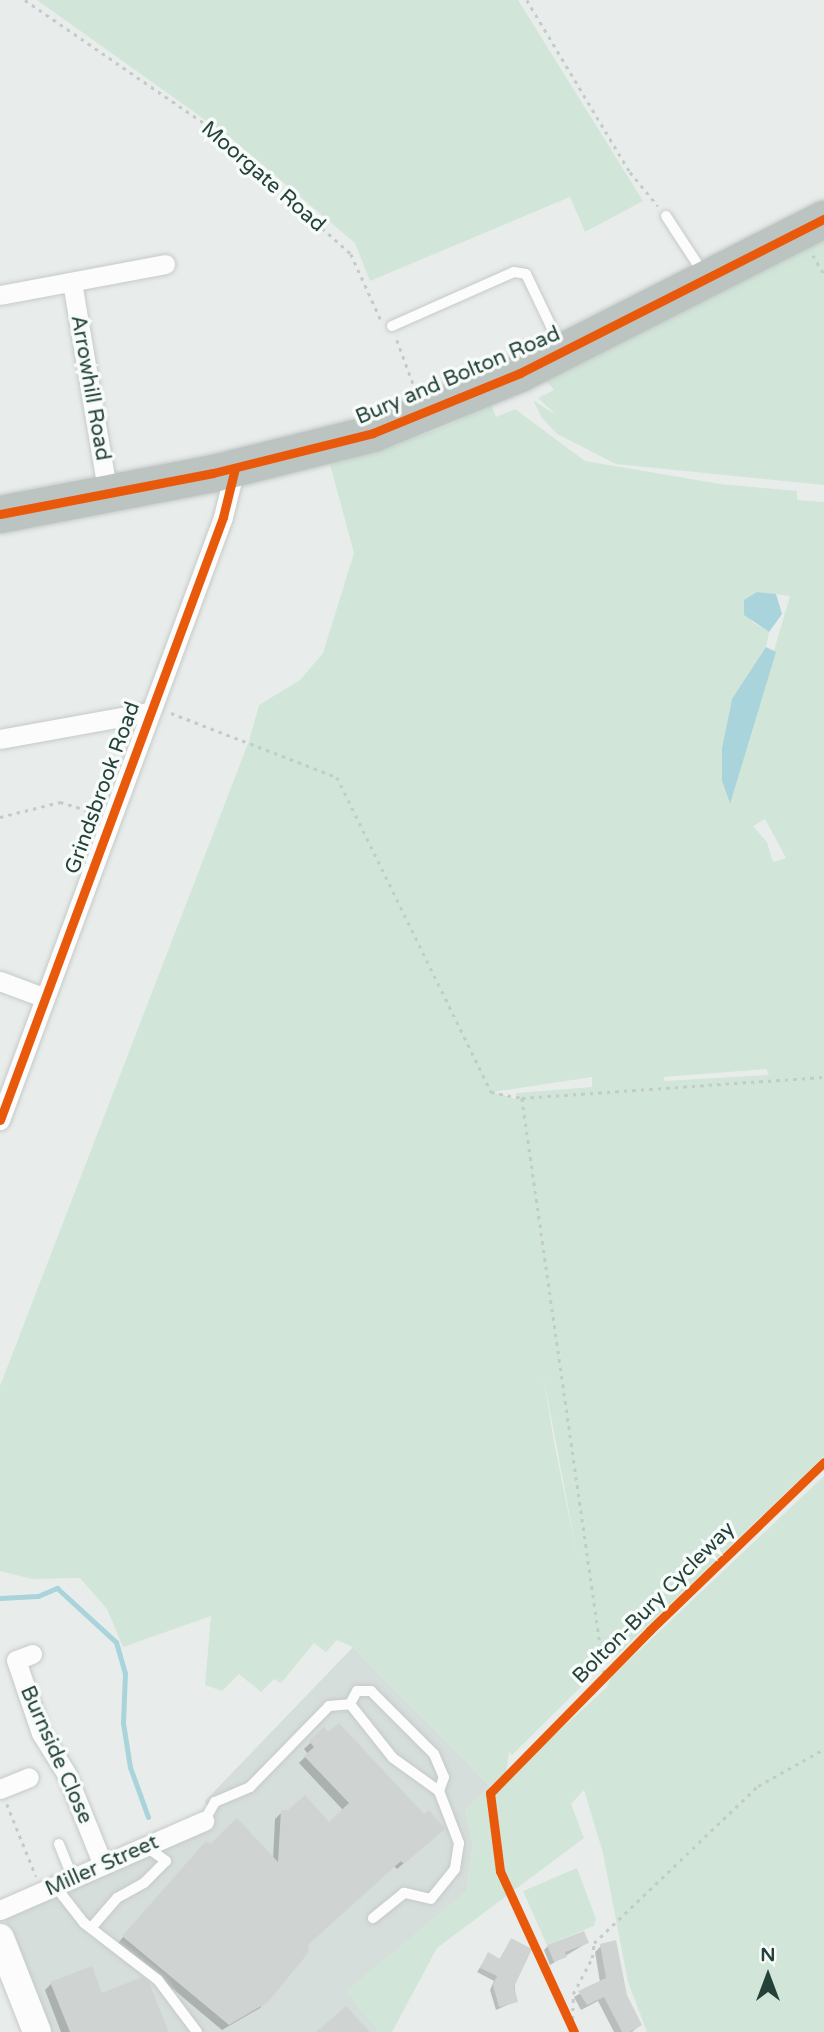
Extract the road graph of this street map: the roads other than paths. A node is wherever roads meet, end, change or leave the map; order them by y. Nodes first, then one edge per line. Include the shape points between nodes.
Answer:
1 (666, 216) road end
2 (824, 219) edge
3 (165, 264) dead end
4 (707, 278) junction
5 (72, 282) junction
6 (0, 295) edge
7 (392, 326) road end
8 (564, 352) junction
9 (235, 468) junction
10 (108, 495) junction
11 (0, 514) edge
12 (150, 709) junction
13 (0, 739) edge
14 (0, 981) edge
15 (45, 998) junction
16 (0, 1120) edge
17 (32, 1654) dead end
18 (350, 1704) junction
19 (29, 1777) dead end
20 (0, 1788) edge
21 (439, 1791) junction
22 (204, 1821) joint
23 (59, 1844) dead end
24 (147, 1846) junction
25 (103, 1865) junction
26 (57, 1886) junction
27 (0, 1910) edge
28 (373, 1918) dead end
29 (90, 1928) junction
30 (2, 1948) edge
31 (37, 2032) edge
32 (197, 2032) edge

1 - 4 lane
2 - 4 highway, Bury and Bolton Road
3 - 5 street
4 - 8 highway, Bury and Bolton Road
5 - 6 street
5 - 10 street, Arrowhill Road
7 - 8 lane via 514,272 526,274
8 - 9 highway, Bury and Bolton Road via 424,415 330,446
9 - 10 highway, Bury and Bolton Road
9 - 12 street, Grindsbrook Road via 223,517
10 - 11 highway, Bury and Bolton Road
12 - 13 street
12 - 15 street, Grindsbrook Road
14 - 15 street
15 - 16 street, Grindsbrook Road
17 - 25 street, Burnside Close via 16,1660 41,1733 66,1773
18 - 21 lane via 393,1758
18 - 21 lane via 357,1691 371,1691 434,1754 444,1777
18 - 22 lane via 329,1706 250,1787 215,1802
19 - 20 street
21 - 28 lane via 459,1843 447,1884 431,1899 404,1894
22 - 24 street, Miller Street
23 - 26 lane
24 - 25 street, Miller Street
24 - 29 lane via 166,1861 144,1883 117,1898
25 - 26 street, Miller Street
26 - 27 street, Miller Street
26 - 29 lane
29 - 32 lane via 158,1980
30 - 31 main road

